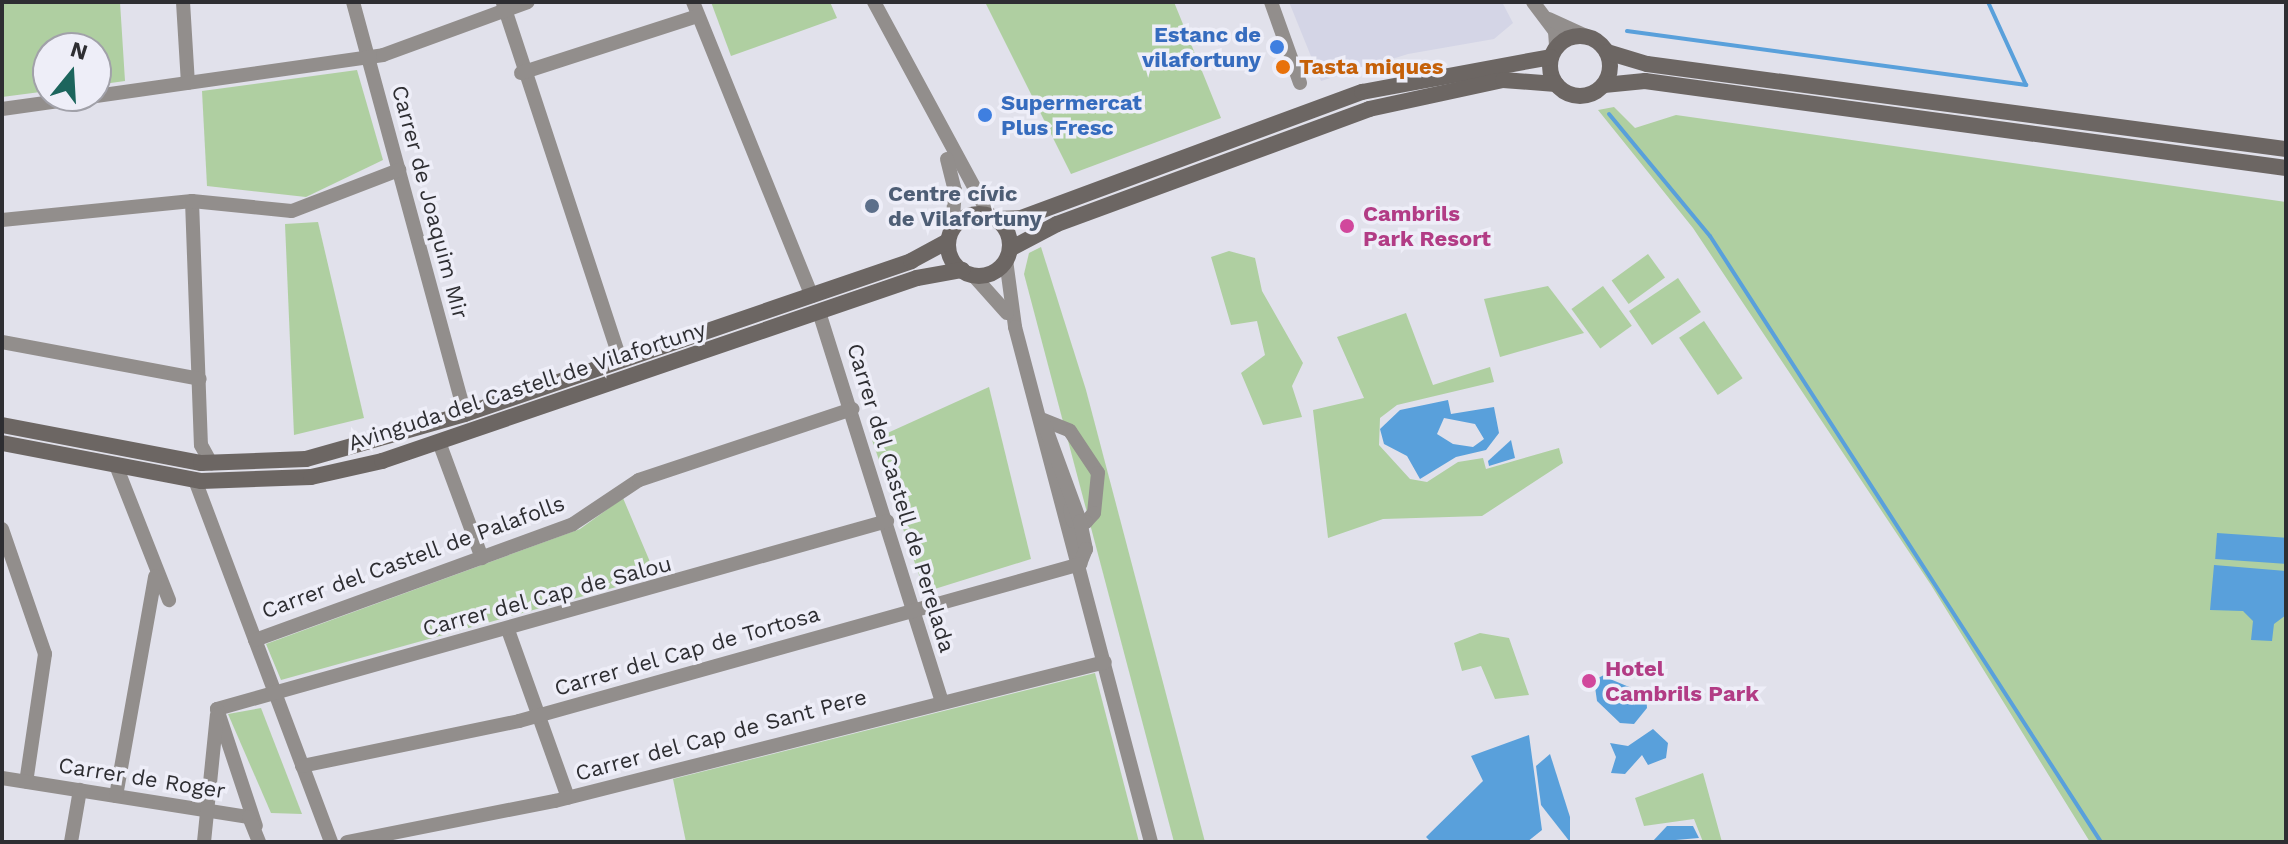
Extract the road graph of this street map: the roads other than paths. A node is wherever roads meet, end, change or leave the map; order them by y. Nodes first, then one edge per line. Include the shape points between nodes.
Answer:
1 (183, 2) edge
2 (353, 2) edge
3 (528, 2) edge
4 (874, 2) edge
5 (1271, 2) edge
6 (1533, 2) edge
7 (504, 6) edge
8 (696, 9) edge
9 (1545, 17) junction
10 (1586, 36) junction
11 (1554, 52) junction
12 (1607, 52) junction
13 (368, 57) junction
14 (521, 73) junction
15 (188, 83) junction
16 (1300, 83) dead end
17 (1556, 84) junction
18 (1604, 85) junction
19 (112, 94) edge
20 (32, 105) edge
21 (2, 109) edge
22 (942, 140) junction
23 (2286, 149) edge
24 (2286, 168) edge
25 (399, 170) junction
26 (192, 201) junction
27 (993, 217) junction
28 (2, 220) edge
29 (950, 236) junction
30 (1008, 254) junction
31 (967, 272) junction
32 (815, 304) junction
33 (1015, 327) junction
34 (2, 342) edge
35 (620, 359) junction
36 (200, 379) junction
37 (852, 409) junction
38 (465, 414) junction
39 (1041, 419) junction
40 (2, 425) edge
41 (439, 442) junction
42 (2, 443) edge
43 (1049, 462) junction
44 (211, 463) junction
45 (117, 468) junction
46 (195, 480) junction
47 (887, 521) junction
48 (1080, 521) junction
49 (2, 529) edge
50 (482, 558) junction
51 (1080, 564) junction
52 (155, 576) junction
53 (169, 600) dead end
54 (913, 610) junction
55 (508, 630) junction
56 (255, 640) junction
57 (1105, 662) junction
58 (275, 693) junction
59 (941, 699) junction
60 (217, 709) junction
61 (539, 716) junction
62 (302, 766) junction
63 (2, 778) edge
64 (26, 782) junction
65 (80, 790) junction
66 (116, 796) junction
67 (568, 798) junction
68 (209, 811) junction
69 (71, 842) edge
70 (204, 842) edge
71 (261, 842) edge
72 (331, 842) edge
73 (347, 842) edge
74 (1151, 842) edge

1 - 15 street
2 - 13 street, Carrer de Joaquim Mir
3 - 7 street
4 - 22 street
5 - 16 street
6 - 9 street
7 - 13 street
7 - 14 street
8 - 14 street
8 - 32 street, Carrer del Castell de Perelada
9 - 10 street
9 - 11 street
10 - 11 street
10 - 12 street
11 - 17 street
11 - 27 street via 1362,92 1021,218
12 - 18 street
12 - 23 street via 1647,64
13 - 15 street
13 - 25 street, Carrer de Joaquim Mir
14 - 35 street
15 - 19 street
17 - 18 street via 1580,96
17 - 30 street via 1503,80 1369,109 1057,224
18 - 24 street via 1645,81
20 - 21 street
22 - 27 street
22 - 29 street via 955,190
25 - 26 street via 292,211
25 - 38 street, Carrer de Joaquim Mir
26 - 28 street
26 - 36 street
27 - 29 street via 968,216
27 - 30 street
29 - 31 street
29 - 32 street, Avinguda del Castell de Vilafortuny
30 - 31 street via 992,273
30 - 33 street
31 - 32 street, Avinguda del Castell de Vilafortuny
31 - 33 street via 999,298
32 - 35 street, Avinguda del Castell de Vilafortuny
32 - 37 street, Carrer del Castell de Perelada
32 - 41 street, Avinguda del Castell de Vilafortuny
33 - 39 street
34 - 36 street
35 - 38 street, Avinguda del Castell de Vilafortuny
36 - 44 street via 201,445
37 - 47 street, Carrer del Castell de Perelada
37 - 50 street, Carrer del Castell de Palafolls via 639,480 573,524
38 - 44 street, Avinguda del Castell de Vilafortuny via 306,459
39 - 43 street
39 - 48 street
39 - 48 street via 1070,431 1093,458 1100,492 1094,513
40 - 44 street, Avinguda del Castell de Vilafortuny
41 - 46 street, Avinguda del Castell de Vilafortuny via 311,477
41 - 50 street
42 - 45 street, Avinguda del Castell de Vilafortuny
43 - 48 street
43 - 51 street
45 - 46 street, Avinguda del Castell de Vilafortuny
45 - 52 street
46 - 56 street
47 - 54 street, Carrer del Castell de Perelada
47 - 55 street, Carrer del Cap de Salou
48 - 51 street via 1086,549
49 - 64 street via 45,654
50 - 56 street, Carrer del Castell de Palafolls
51 - 54 street, Carrer del Cap de Tortosa
51 - 57 street
52 - 53 street
52 - 66 street
54 - 59 street, Carrer del Castell de Perelada
54 - 61 street, Carrer del Cap de Tortosa
55 - 58 street, Carrer del Cap de Salou
55 - 61 street
56 - 58 street
57 - 59 street, Carrer del Cap de Sant Pere
57 - 74 street
58 - 60 street, Carrer del Cap de Salou
58 - 62 street
59 - 67 street, Carrer del Cap de Sant Pere
60 - 68 street
60 - 71 street
61 - 62 street, Carrer del Cap de Tortosa
61 - 67 street
62 - 72 street
63 - 64 street, Carrer de Roger
64 - 65 street, Carrer de Roger
65 - 66 street, Carrer de Roger
65 - 69 street
66 - 68 street, Carrer de Roger
67 - 73 street, Carrer del Cap de Sant Pere
68 - 70 street
68 - 71 street, Carrer de Roger via 249,817

